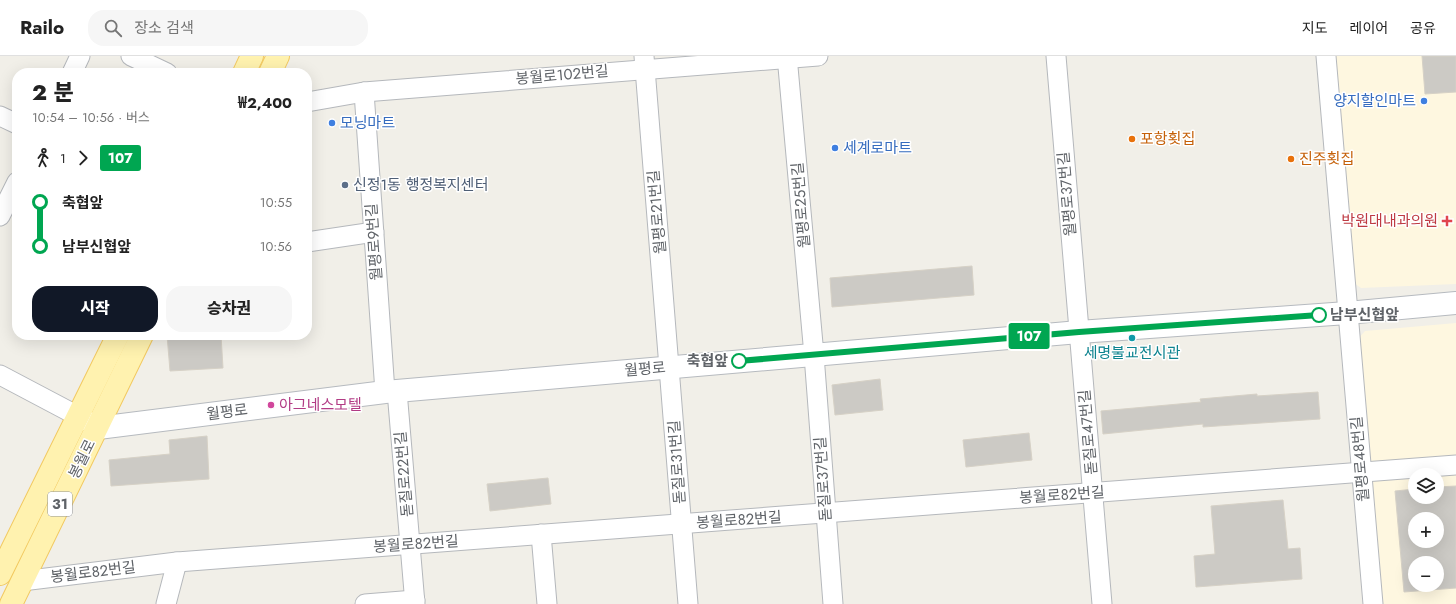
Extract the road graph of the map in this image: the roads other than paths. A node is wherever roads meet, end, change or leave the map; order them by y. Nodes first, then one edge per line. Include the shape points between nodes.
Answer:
1 (80, 56) edge
2 (131, 56) edge
3 (252, 56) edge
4 (278, 56) edge
5 (818, 56) edge
6 (1056, 56) edge
7 (1326, 56) edge
8 (787, 58) edge
9 (645, 62) edge
10 (74, 68) edge
11 (156, 68) edge
12 (247, 68) edge
13 (272, 68) edge
14 (364, 92) junction
15 (312, 101) edge
16 (0, 116) edge
17 (12, 122) edge
18 (12, 192) edge
19 (0, 216) edge
20 (374, 232) junction
21 (312, 241) edge
22 (1456, 303) edge
23 (1347, 313) junction
24 (1079, 332) junction
25 (116, 340) edge
26 (140, 340) edge
27 (814, 355) junction
28 (670, 367) junction
29 (0, 375) edge
30 (391, 391) junction
31 (78, 416) junction
32 (98, 428) junction
33 (1456, 465) edge
34 (1361, 472) junction
35 (1093, 493) junction
36 (826, 513) junction
37 (682, 524) junction
38 (541, 534) junction
39 (410, 544) junction
40 (178, 562) junction
41 (0, 573) edge
42 (22, 581) junction
43 (415, 602) edge
44 (11, 604) edge
45 (166, 604) edge
46 (365, 604) edge
47 (547, 604) edge
48 (688, 604) edge
49 (832, 604) edge
50 (1102, 604) edge
51 (1373, 604) edge

1 - 10 street
2 - 11 street
3 - 12 main road
4 - 13 main road
5 - 8 street, 봉월로102번길
6 - 24 street, 월평로37번길
7 - 23 street, 월평로48번길
8 - 9 street, 봉월로102번길
8 - 27 street, 월평로25번길
9 - 14 street, 봉월로102번길
9 - 28 street, 월평로21번길
14 - 15 street, 봉월로102번길
14 - 20 street, 월평로9번길
16 - 17 street
18 - 19 street
20 - 21 street
20 - 30 street, 월평로9번길
22 - 23 main road, 월평로
23 - 24 main road, 월평로
23 - 34 street, 월평로48번길
24 - 27 main road, 월평로
24 - 35 street, 돋질로47번길
25 - 31 main road
26 - 32 main road, 봉월로 / 31
27 - 28 main road, 월평로
27 - 36 street, 돋질로37번길
28 - 30 main road, 월평로
28 - 37 street, 돋질로31번길
29 - 31 street
30 - 32 main road, 월평로
30 - 39 street, 돋질로22번길
31 - 32 street
31 - 41 main road
32 - 42 main road, 봉월로 / 31
33 - 34 street, 봉월로82번길
34 - 35 street, 봉월로82번길
34 - 51 street, 월평로48번길
35 - 36 street, 봉월로82번길
35 - 50 street, 돋질로47번길
36 - 37 street, 봉월로82번길
36 - 49 street, 돋질로37번길
37 - 38 street, 봉월로82번길
37 - 48 street, 돋질로31번길
38 - 39 street, 봉월로82번길
38 - 47 street
39 - 40 street, 봉월로82번길
39 - 43 street, 돋질로22번길
40 - 42 street, 봉월로82번길
40 - 45 street
41 - 42 main road
42 - 44 main road, 봉월로 / 31
43 - 46 street

